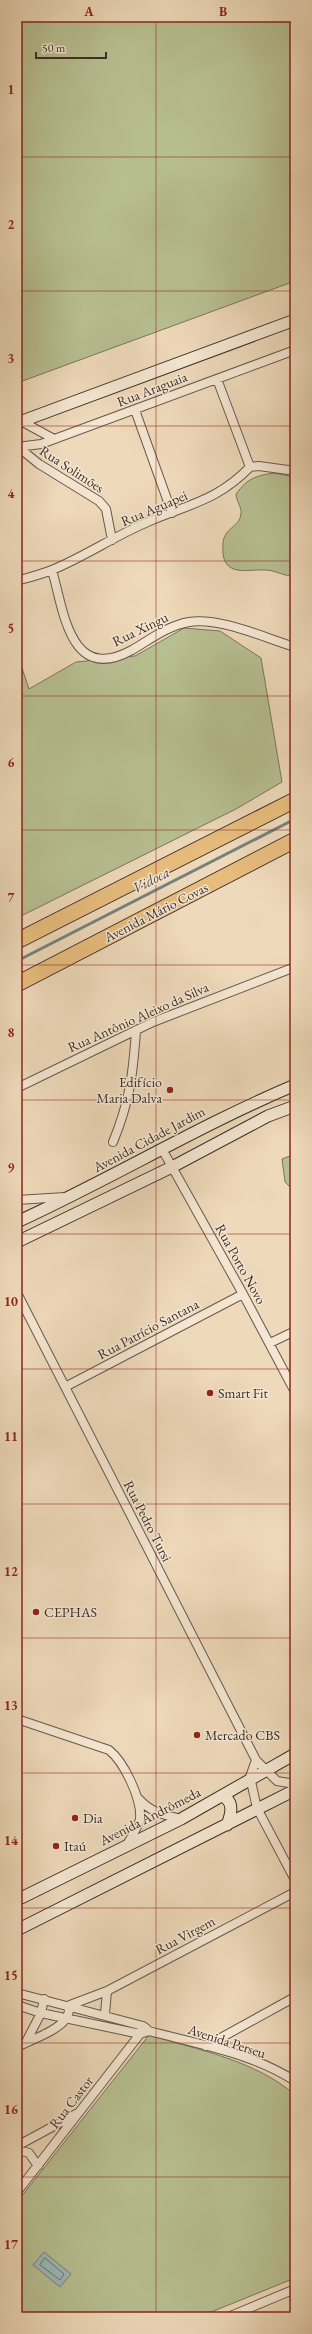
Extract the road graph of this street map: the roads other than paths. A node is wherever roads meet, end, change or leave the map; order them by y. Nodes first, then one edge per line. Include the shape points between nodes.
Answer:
1 (295, 320) edge
2 (295, 350) edge
3 (217, 379) junction
4 (135, 410) junction
5 (19, 422) edge
6 (54, 439) junction
7 (18, 447) edge
8 (250, 467) junction
9 (295, 471) edge
10 (172, 513) junction
11 (112, 540) junction
12 (52, 570) junction
13 (20, 580) dead end
14 (295, 647) edge
15 (295, 800) edge
16 (295, 840) edge
17 (17, 941) edge
18 (295, 967) edge
19 (17, 984) edge
20 (136, 1031) junction
21 (295, 1085) edge
22 (17, 1088) edge
23 (295, 1106) edge
24 (113, 1142) dead end
25 (162, 1149) junction
26 (172, 1167) junction
27 (72, 1197) junction
28 (17, 1200) edge
29 (17, 1222) edge
30 (17, 1242) edge
31 (17, 1293) edge
32 (243, 1294) junction
33 (295, 1331) edge
34 (270, 1343) junction
35 (65, 1387) junction
36 (295, 1392) edge
37 (17, 1719) edge
38 (295, 1754) edge
39 (256, 1760) junction
40 (265, 1770) junction
41 (250, 1777) junction
42 (295, 1784) edge
43 (295, 1790) edge
44 (137, 1796) junction
45 (222, 1796) junction
46 (257, 1808) junction
47 (181, 1819) junction
48 (227, 1825) junction
49 (126, 1846) junction
50 (295, 1880) edge
51 (295, 1892) edge
52 (17, 1900) edge
53 (17, 1930) edge
54 (107, 1991) junction
55 (17, 1992) edge
56 (295, 1997) edge
57 (44, 1999) junction
58 (70, 2005) junction
59 (17, 2006) edge
60 (41, 2013) junction
61 (105, 2014) junction
62 (67, 2018) junction
63 (146, 2029) junction
64 (140, 2034) junction
65 (26, 2042) junction
66 (206, 2046) junction
67 (17, 2047) edge
68 (295, 2081) edge
69 (79, 2112) junction
70 (17, 2146) edge
71 (17, 2150) edge
72 (38, 2166) junction
73 (17, 2192) edge
74 (295, 2288) edge
75 (228, 2317) edge

1 - 5 main road
2 - 3 street, Rua Araguaia
3 - 4 street, Rua Araguaia
3 - 8 street
4 - 6 street, Rua Araguaia
4 - 10 street
5 - 6 street
6 - 7 street, Rua Araguaia via 41,444
7 - 11 street, Rua Solimões via 39,464 99,501 106,509
8 - 9 street
8 - 10 street, Rua Aguapei via 216,495
10 - 11 street, Rua Aguapei via 149,521
11 - 12 street, Rua Aguapei
12 - 13 street, Rua Aguapei
12 - 14 street, Rua Xingu via 73,641 83,652 96,658 130,651 170,626 190,622 220,624
15 - 17 highway
16 - 19 highway, Avenida Mário Covas
18 - 20 street, Rua Antônio Aleixo da Silva via 167,1016
20 - 22 street, Rua Antônio Aleixo da Silva
20 - 24 street via 132,1082
21 - 25 main road, Avenida Cidade Jardim via 242,1107
23 - 26 main road via 268,1116
25 - 26 street, Rua Porto Novo
25 - 27 main road, Avenida Cidade Jardim
26 - 30 main road
26 - 32 street, Rua Porto Novo
27 - 28 street
27 - 29 main road, Avenida Cidade Jardim
31 - 35 street, Rua Pedro Tursi
32 - 34 street, Rua Porto Novo
32 - 35 street, Rua Patrício Santana
33 - 34 street
34 - 36 street, Rua Porto Novo
35 - 39 street, Rua Pedro Tursi
37 - 44 street via 109,1750 118,1757
38 - 40 main road, Avenida Andrômeda
39 - 40 street, Rua Pedro Tursi
39 - 41 street
40 - 41 main road, Avenida Andrômeda
40 - 42 street, Rua Pedro Tursi via 277,1781
41 - 45 main road, Avenida Andrômeda
41 - 46 street
43 - 46 main road
44 - 47 street via 146,1807 160,1814
44 - 49 street via 140,1819
45 - 47 main road, Avenida Andrômeda
45 - 48 main road via 231,1806 232,1814
46 - 48 main road
46 - 50 street
47 - 49 main road, Avenida Andrômeda
48 - 53 main road
49 - 52 main road, Avenida Andrômeda
51 - 54 street, Rua Virgem
54 - 58 street, Rua Virgem
54 - 61 street
55 - 57 street, Avenida Perseu
56 - 66 street
57 - 58 street, Avenida Perseu
57 - 60 street
58 - 61 street, Avenida Perseu
58 - 62 street
59 - 60 street
60 - 62 street
60 - 65 street
61 - 63 street, Avenida Perseu
62 - 64 street
62 - 65 street via 43,2035
63 - 64 street, Rua Castor
63 - 66 street, Avenida Perseu
64 - 69 street, Rua Castor
65 - 67 street
66 - 68 street, Avenida Perseu via 248,2058
69 - 70 street
69 - 72 street, Rua Castor
71 - 72 street via 30,2153
72 - 73 street, Rua Castor
74 - 75 street

